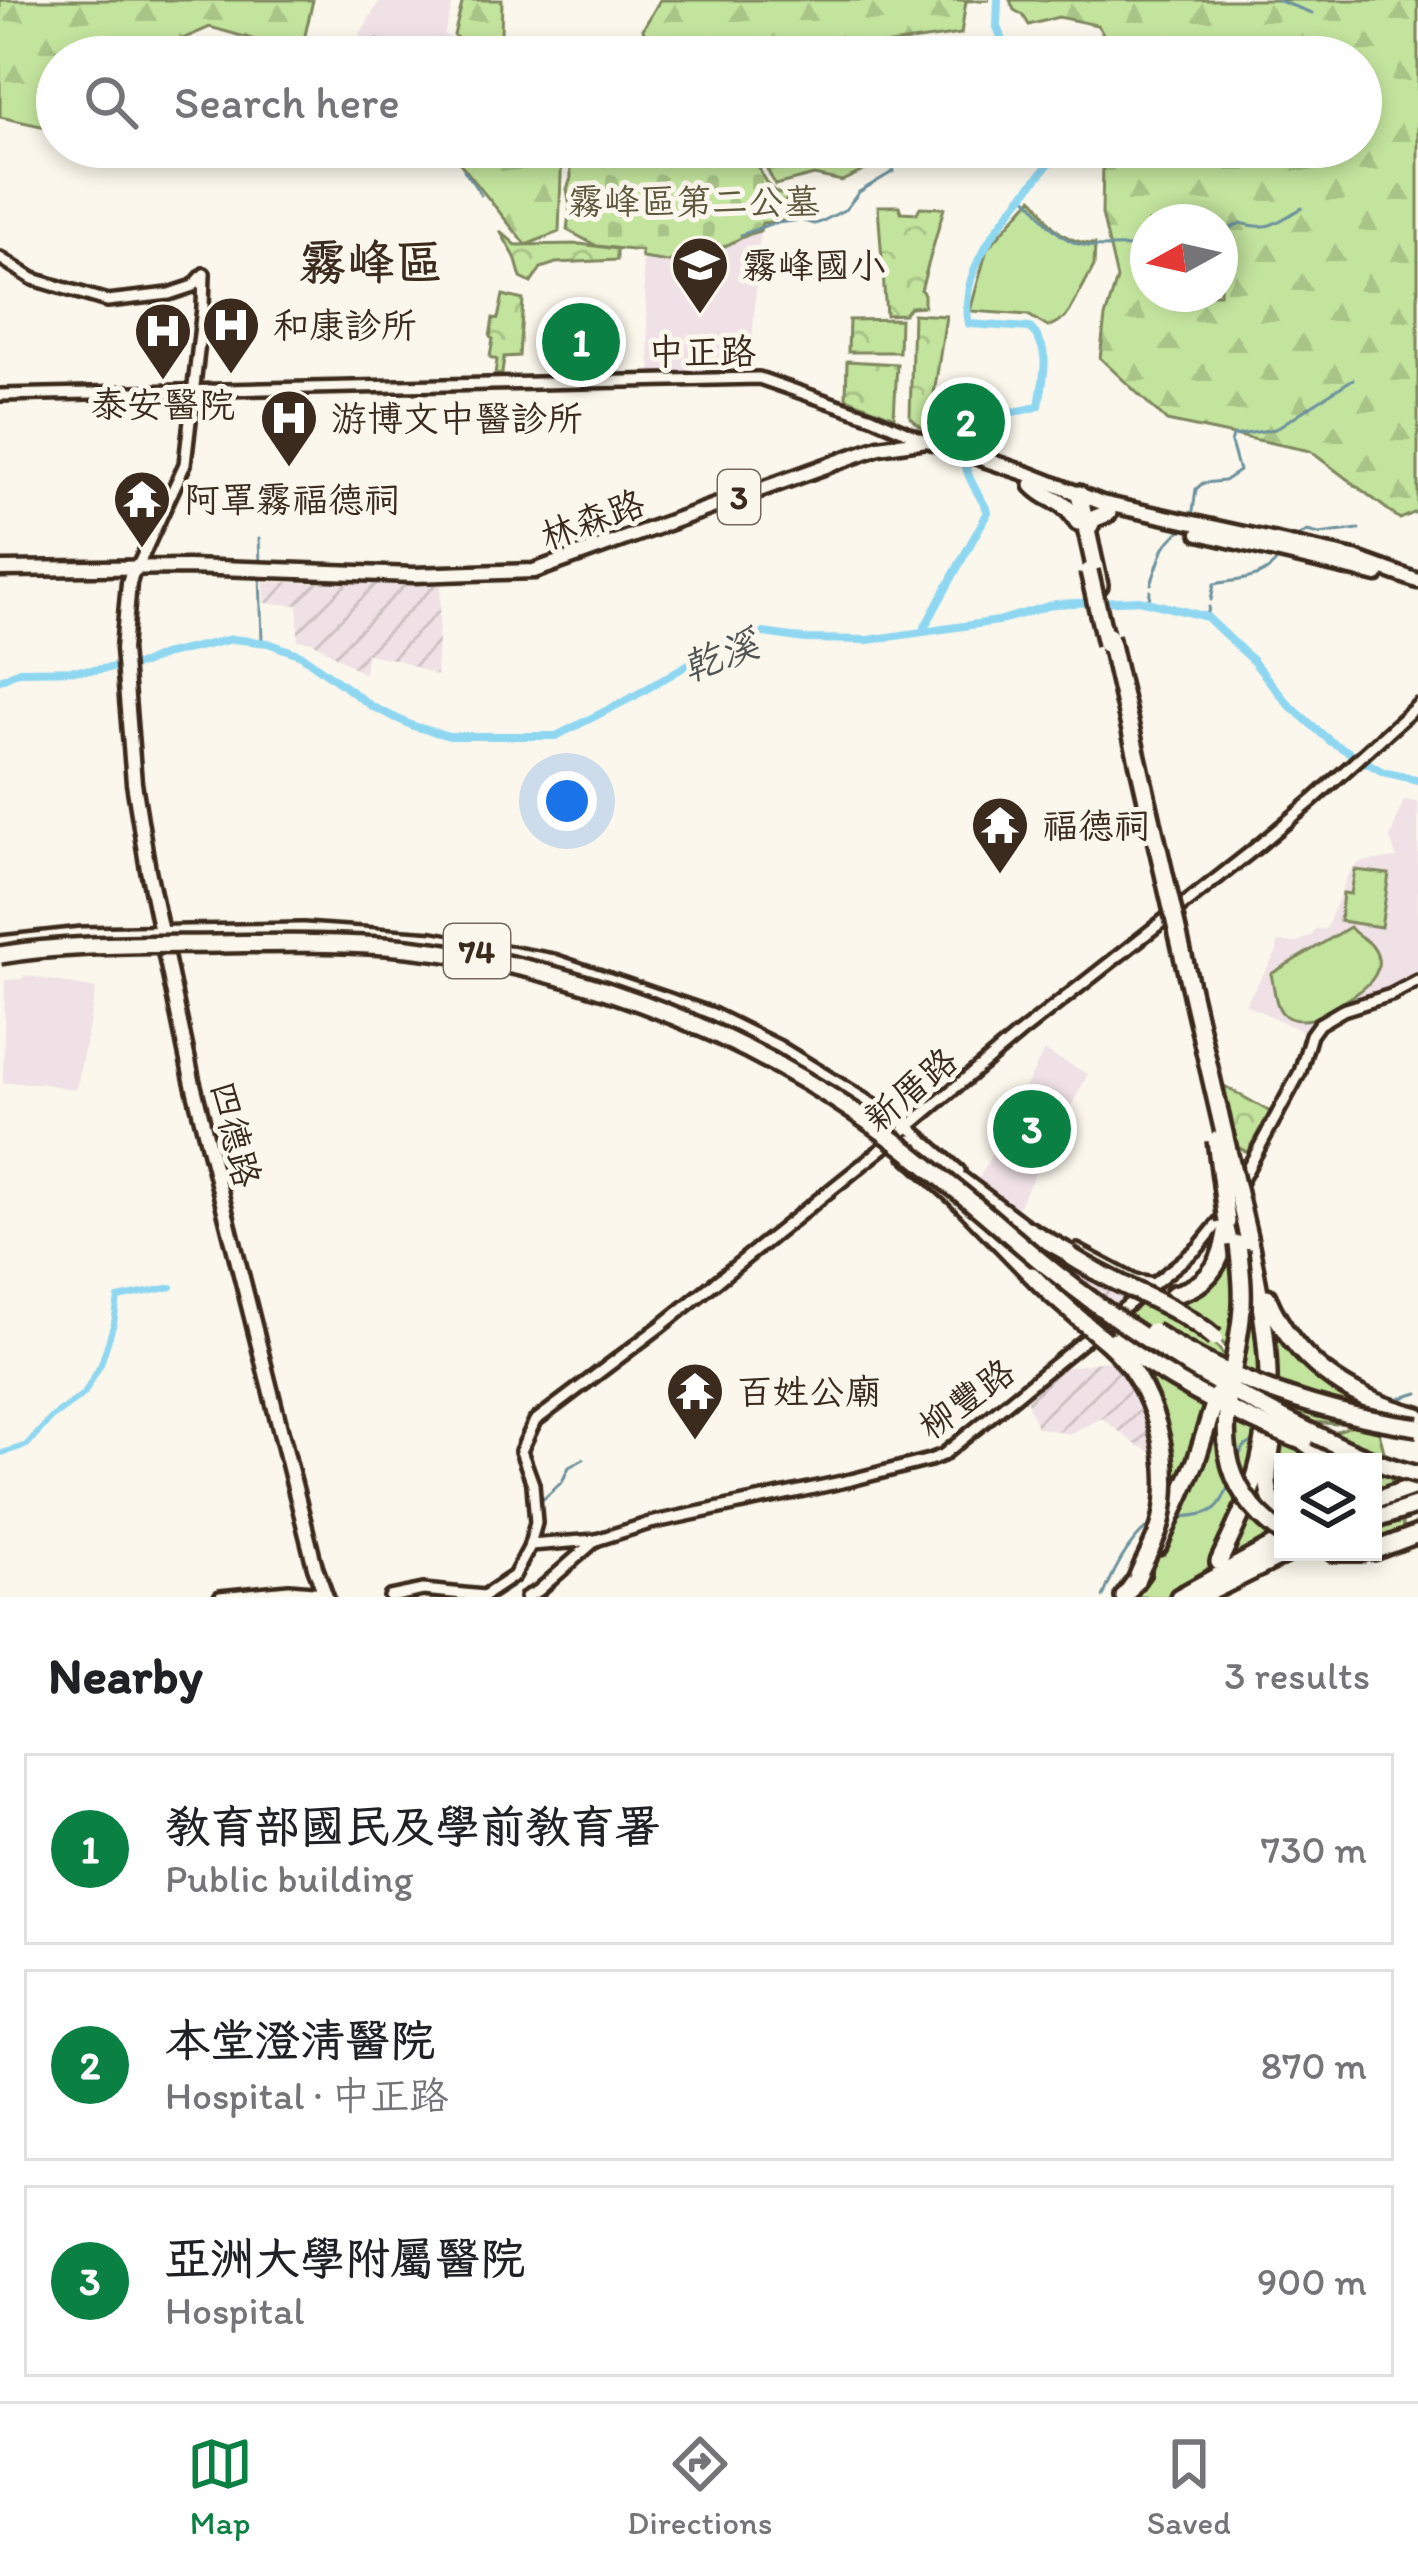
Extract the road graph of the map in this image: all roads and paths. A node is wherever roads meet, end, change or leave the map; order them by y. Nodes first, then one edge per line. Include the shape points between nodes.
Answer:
1 (0, 258) edge
2 (195, 390) junction
3 (0, 395) edge
4 (926, 444) junction
5 (966, 456) junction
6 (1033, 485) junction
7 (1079, 499) junction
8 (1108, 513) junction
9 (1171, 523) junction
10 (1083, 527) junction
11 (135, 569) junction
12 (1092, 570) junction
13 (0, 572) edge
14 (1418, 585) edge
15 (1418, 704) edge
16 (161, 932) junction
17 (164, 949) junction
18 (0, 952) edge
19 (1418, 982) edge
20 (1215, 1119) junction
21 (909, 1140) junction
22 (888, 1144) junction
23 (1244, 1242) junction
24 (1069, 1255) junction
25 (1032, 1275) junction
26 (1154, 1284) junction
27 (1089, 1336) junction
28 (1418, 1416) edge
29 (1418, 1427) edge
30 (1264, 1436) junction
31 (1320, 1453) edge
32 (1418, 1475) edge
33 (1418, 1485) edge
34 (1382, 1499) edge
35 (1415, 1506) edge
36 (1274, 1507) edge
37 (1382, 1517) edge
38 (1274, 1529) edge
39 (1418, 1534) edge
40 (596, 1540) junction
41 (1274, 1541) edge
42 (530, 1545) junction
43 (1382, 1548) edge
44 (1274, 1560) edge
45 (1227, 1563) junction
46 (1136, 1581) junction
47 (325, 1595) edge
48 (220, 1597) edge
49 (390, 1597) edge
50 (526, 1597) edge
51 (1124, 1597) edge
52 (1180, 1597) edge
53 (1200, 1597) edge

1 - 2 street via 33,279 107,301 169,294 204,274
2 - 3 street, 中正路
2 - 4 street, 中正路 via 759,378
2 - 11 street via 185,464
4 - 5 main road, 中正路 / 3
4 - 11 main road, 林森路 / 3 via 877,454 535,577
5 - 6 main road, 中正路 / 3
5 - 7 main road, 中正路 / 3
6 - 7 main road, 中正路 / 3
6 - 10 highway
7 - 8 main road, 中正路 / 3
7 - 9 main road, 中正路 / 3
7 - 10 highway
8 - 9 main road, 中正路 / 3
8 - 10 highway
9 - 14 main road, 3
10 - 12 highway
11 - 13 main road, 林森路 / 3
11 - 16 main road, 四德路 via 126,597 125,678
12 - 20 highway, bridge
12 - 23 highway, bridge
15 - 21 street, 新厝路 via 1242,860 1019,1034
16 - 17 main road, 四德路
16 - 18 street via 62,934
16 - 21 street via 380,933 554,960 713,1014 811,1065
17 - 18 street
17 - 22 street via 363,949 547,977 713,1036
17 - 47 main road, 四德路
18 - 21 highway, 74, bridge via 40,941 320,935 488,953 568,971 700,1018 820,1081
19 - 26 street, 柳豐路 via 1319,1024 1222,1219
20 - 23 highway, bridge
20 - 24 highway, bridge via 1226,1236 1204,1281 1181,1293 1153,1292
21 - 22 street, 新厝路
21 - 24 highway, bridge
21 - 25 highway, bridge via 914,1161
21 - 26 street via 1015,1215
21 - 29 highway, 74, bridge via 1088,1287 1187,1352 1287,1396
21 - 32 highway, 74, bridge via 1048,1268 1161,1349 1338,1447
22 - 27 street via 966,1210
22 - 42 street, 新厝路 via 535,1420 521,1451 533,1484
23 - 28 highway via 1286,1334 1312,1365 1369,1400
23 - 30 highway via 1264,1315
23 - 38 highway, bridge via 1226,1451 1248,1502
23 - 46 highway, bridge via 1211,1417 1176,1512
24 - 30 highway, bridge via 1215,1338 1231,1355
25 - 31 highway, bridge via 1130,1352
25 - 46 highway, bridge via 1119,1355 1155,1419 1164,1501
26 - 27 street, 柳豐路
27 - 40 street, 柳豐路 via 930,1460
30 - 36 highway
30 - 45 highway
33 - 34 highway
35 - 37 highway
39 - 43 highway
40 - 42 street, 柳豐路
40 - 50 street
41 - 45 highway
42 - 49 street via 514,1576 484,1596 423,1590
44 - 53 highway
45 - 52 highway
46 - 51 highway
47 - 48 street

